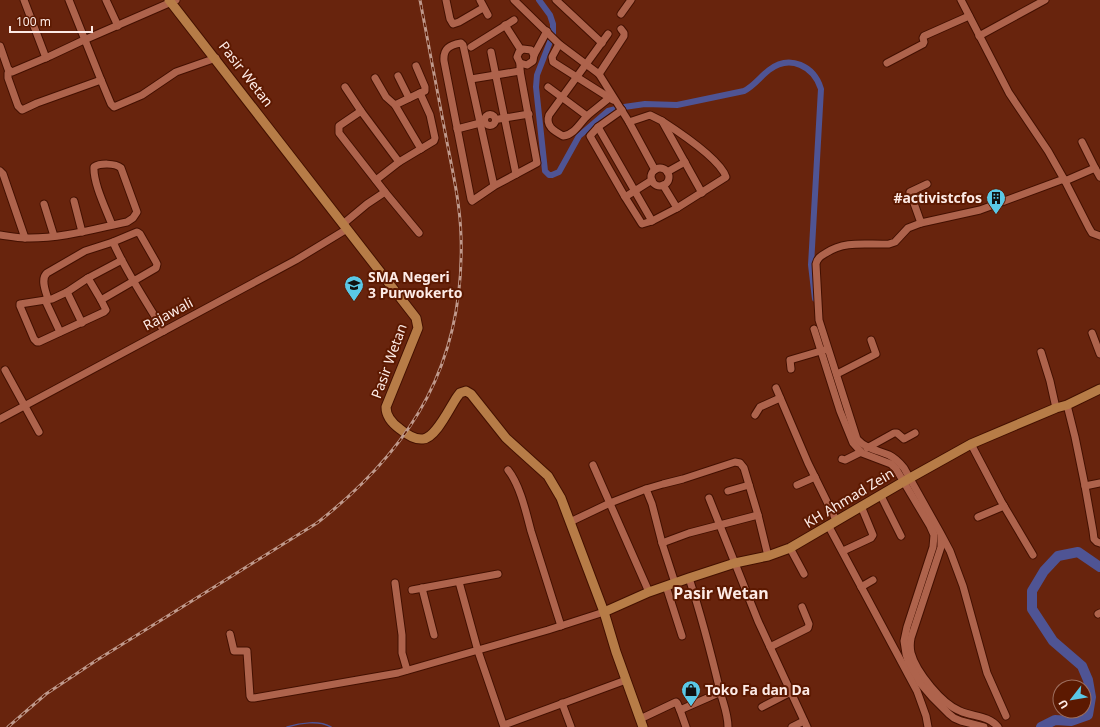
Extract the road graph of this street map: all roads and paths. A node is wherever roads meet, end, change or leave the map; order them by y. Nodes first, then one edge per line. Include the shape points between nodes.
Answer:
1 (24, 0) edge
2 (69, 0) edge
3 (446, 0) edge
4 (480, 0) edge
5 (514, 0) edge
6 (556, 0) edge
7 (961, 0) edge
8 (1044, 0) edge
9 (109, 1) edge
10 (172, 1) edge
11 (627, 2) edge
12 (483, 8) junction
13 (621, 14) dead end
14 (488, 15) dead end
15 (970, 18) junction
16 (514, 20) dead end
17 (505, 25) junction
18 (118, 26) junction
19 (621, 29) dead end
20 (550, 34) junction
21 (608, 34) dead end
22 (978, 36) junction
23 (932, 38) dead end
24 (84, 40) junction
25 (602, 43) junction
26 (559, 44) junction
27 (0, 46) edge
28 (471, 47) dead end
29 (521, 50) junction
30 (491, 52) dead end
31 (534, 55) junction
32 (46, 58) junction
33 (216, 58) junction
34 (887, 63) dead end
35 (586, 64) junction
36 (416, 66) dead end
37 (520, 67) junction
38 (10, 71) junction
39 (599, 74) junction
40 (496, 75) junction
41 (398, 76) dead end
42 (577, 77) junction
43 (375, 78) dead end
44 (471, 79) junction
45 (101, 80) junction
46 (344, 87) dead end
47 (548, 87) dead end
48 (420, 93) junction
49 (561, 97) junction
50 (409, 98) junction
51 (617, 104) junction
52 (395, 106) junction
53 (361, 111) junction
54 (529, 114) junction
55 (587, 116) junction
56 (500, 119) junction
57 (662, 121) junction
58 (483, 122) junction
59 (629, 122) junction
60 (598, 127) junction
61 (457, 129) junction
62 (1082, 142) dead end
63 (421, 149) junction
64 (399, 162) junction
65 (685, 162) junction
66 (1095, 168) junction
67 (656, 170) junction
68 (0, 171) edge
69 (667, 172) junction
70 (516, 174) junction
71 (1100, 177) edge
72 (376, 180) junction
73 (652, 180) junction
74 (1064, 180) junction
75 (927, 184) dead end
76 (664, 185) junction
77 (494, 186) junction
78 (385, 192) junction
79 (634, 192) junction
80 (702, 193) junction
81 (625, 197) junction
82 (74, 201) dead end
83 (44, 204) dead end
84 (677, 208) junction
85 (652, 221) junction
86 (922, 223) junction
87 (112, 225) junction
88 (345, 227) junction
89 (82, 232) junction
90 (418, 233) dead end
91 (0, 236) edge
92 (54, 236) junction
93 (1100, 236) edge
94 (25, 238) junction
95 (113, 242) junction
96 (122, 260) junction
97 (88, 278) junction
98 (134, 281) junction
99 (67, 292) junction
100 (46, 300) junction
101 (101, 300) junction
102 (82, 323) junction
103 (814, 329) dead end
104 (164, 331) junction
105 (60, 332) junction
106 (1092, 334) dead end
107 (871, 340) dead end
108 (824, 349) junction
109 (1041, 352) dead end
110 (1100, 354) edge
111 (791, 369) dead end
112 (5, 370) dead end
113 (837, 374) junction
114 (776, 388) dead end
115 (1100, 389) edge
116 (780, 398) junction
117 (1067, 405) junction
118 (24, 406) junction
119 (1056, 408) junction
120 (755, 416) dead end
121 (0, 419) edge
122 (39, 432) dead end
123 (916, 433) dead end
124 (972, 444) junction
125 (864, 450) junction
126 (842, 459) dead end
127 (593, 465) dead end
128 (508, 470) dead end
129 (815, 477) junction
130 (906, 480) junction
131 (1100, 483) edge
132 (749, 485) junction
133 (797, 485) dead end
134 (1085, 486) junction
135 (646, 489) junction
136 (728, 491) dead end
137 (881, 496) junction
138 (917, 497) junction
139 (709, 498) dead end
140 (610, 503) junction
141 (861, 506) junction
142 (1004, 506) junction
143 (758, 515) junction
144 (978, 517) dead end
145 (836, 520) junction
146 (570, 522) junction
147 (828, 525) junction
148 (720, 526) junction
149 (941, 534) junction
150 (901, 536) dead end
151 (662, 543) junction
152 (1100, 543) edge
153 (790, 548) junction
154 (843, 551) junction
155 (1033, 555) dead end
156 (768, 556) junction
157 (735, 563) junction
158 (498, 574) dead end
159 (804, 574) dead end
160 (689, 578) junction
161 (873, 580) dead end
162 (459, 582) junction
163 (395, 583) dead end
164 (671, 585) junction
165 (861, 587) junction
166 (422, 588) junction
167 (412, 590) dead end
168 (649, 592) junction
169 (802, 607) dead end
170 (604, 612) junction
171 (561, 626) junction
172 (230, 634) dead end
173 (434, 635) dead end
174 (682, 636) dead end
175 (770, 647) junction
176 (478, 650) junction
177 (407, 670) junction
178 (918, 673) junction
179 (626, 680) junction
180 (929, 690) junction
181 (721, 692) junction
182 (790, 692) junction
183 (919, 696) junction
184 (562, 703) junction
185 (762, 707) dead end
186 (680, 710) junction
187 (1006, 716) dead end
188 (641, 723) edge
189 (806, 724) edge
190 (504, 726) edge
191 (571, 727) edge
192 (686, 727) edge
193 (728, 727) edge
194 (792, 727) edge
195 (928, 727) edge
196 (984, 727) edge
197 (998, 727) edge

1 - 32 street
2 - 24 street
3 - 12 street via 453,24
4 - 12 street
5 - 20 street
6 - 25 street
7 - 15 street
8 - 22 street
9 - 18 street
10 - 18 street
10 - 33 street, Pasir Wetan
11 - 13 street
12 - 14 street
15 - 22 street
15 - 23 street
15 - 34 street via 924,36 924,43
16 - 17 street
17 - 28 street
17 - 29 street
18 - 24 street
19 - 39 street via 624,36
20 - 26 street
20 - 31 street
21 - 25 street
22 - 74 street via 1015,103 1036,132
24 - 32 street
24 - 45 street
25 - 35 street
26 - 35 street
26 - 42 street via 552,60
27 - 38 street
29 - 31 street via 528,49
29 - 37 street via 517,57
30 - 40 street
31 - 37 street via 530,63
32 - 38 street
33 - 45 street via 176,72 142,94 114,107
33 - 88 street, Pasir Wetan
35 - 39 street
35 - 42 street
36 - 48 street via 425,87 425,91
37 - 40 street
37 - 54 street
38 - 45 street via 8,78 18,106 22,110
39 - 51 street
40 - 44 street
40 - 56 street
41 - 50 street
42 - 49 street
42 - 51 street
43 - 52 street via 386,97
44 - 58 street
44 - 61 street via 463,45 461,43 449,46 444,52 444,62
46 - 53 street
47 - 49 street
48 - 50 street
48 - 63 street via 430,115 435,138
49 - 55 street
49 - 55 street via 547,120 553,130 566,136
50 - 52 street
51 - 55 street
51 - 59 street
51 - 60 street
52 - 63 street
53 - 64 street
53 - 72 street via 338,126 338,130
54 - 56 street
54 - 70 street via 537,163
56 - 58 street via 492,126
56 - 70 street
57 - 59 street via 650,115
57 - 65 street
57 - 80 street via 715,161 726,176
58 - 61 street
58 - 77 street
59 - 67 street
60 - 79 street
60 - 81 street via 590,136
61 - 77 street via 471,200
62 - 66 street
63 - 64 street
64 - 72 street
65 - 69 street
65 - 80 street
66 - 71 street
66 - 74 street
67 - 69 street via 661,168
67 - 73 street via 652,174
68 - 94 street
69 - 76 street via 668,179
70 - 77 street
72 - 78 street
73 - 76 street via 657,185
73 - 79 street
74 - 86 street via 980,210
74 - 93 street via 1092,233
75 - 86 street via 910,192
76 - 84 street
78 - 88 street, Rajawali via 367,204
78 - 90 street
79 - 81 street
79 - 85 street
80 - 84 street
81 - 85 street via 642,224
82 - 89 street
83 - 92 street
84 - 85 street
86 - 108 street via 908,228 895,242 838,247 818,259 816,264 819,320
87 - 87 street via 94,172 94,167 98,164 121,168 137,212 127,222
87 - 89 street
88 - 104 street, Rajawali via 296,260
88 - 146 street, Pasir Wetan via 417,321 418,328 386,407 390,420 414,438 428,438 434,433 457,397 464,391 468,393 506,438 548,476 561,498
89 - 92 street
91 - 94 street
92 - 94 street
95 - 96 street
95 - 98 street via 138,233 156,262 154,270
95 - 100 street via 86,251 47,273 43,280
96 - 97 street
96 - 98 street
97 - 99 street
97 - 101 street
98 - 101 street
98 - 104 street
99 - 100 street
99 - 102 street
100 - 105 street
100 - 105 street via 20,305 36,341
101 - 102 street via 105,311
102 - 105 street
103 - 108 street
104 - 118 street, Rajawali
106 - 110 street
107 - 113 street via 876,354
108 - 111 street via 790,360
108 - 113 street
108 - 125 street via 850,439
109 - 119 street
112 - 118 street
113 - 125 street via 855,435
114 - 116 street
115 - 117 street, KH Ahmad Zein
116 - 120 street via 760,407
116 - 129 street
117 - 119 street, KH Ahmad Zein
117 - 134 street
118 - 121 street, Rajawali
118 - 122 street
119 - 124 street, KH Ahmad Zein
123 - 125 street via 904,439 894,433
124 - 130 street, KH Ahmad Zein
124 - 142 street
125 - 126 street via 845,460
125 - 130 street via 896,459 904,468
127 - 140 street
128 - 171 street via 513,476 527,517
129 - 133 street
129 - 145 street
130 - 137 street, KH Ahmad Zein
130 - 138 street
131 - 134 street
132 - 135 street via 744,468 735,462 683,480
132 - 136 street
132 - 143 street
134 - 152 street via 1094,539
135 - 140 street
135 - 151 street
137 - 141 street, KH Ahmad Zein
137 - 150 street
138 - 149 street
138 - 178 street via 933,530 934,540 904,641 908,661
139 - 148 street
140 - 146 street
140 - 168 street
141 - 145 street, KH Ahmad Zein
141 - 154 street via 872,538
142 - 144 street
142 - 155 street
143 - 148 street
143 - 156 street
145 - 147 street, KH Ahmad Zein
146 - 170 street, Pasir Wetan
147 - 153 street, KH Ahmad Zein
147 - 154 street
148 - 151 street via 689,533
148 - 157 street
149 - 178 street via 941,548 910,638 911,653
149 - 187 street via 963,586 987,673
151 - 164 street
153 - 156 street, KH Ahmad Zein
153 - 159 street
154 - 165 street
156 - 157 street, KH Ahmad Zein
157 - 160 street, KH Ahmad Zein
157 - 175 street
158 - 162 street
160 - 164 street, KH Ahmad Zein
160 - 181 street
161 - 165 street
162 - 166 street
162 - 176 street
163 - 177 street via 402,653
164 - 168 street, KH Ahmad Zein
164 - 174 street
165 - 183 street
166 - 167 street
166 - 173 street
168 - 170 street, KH Ahmad Zein
169 - 175 street via 809,624 808,628
170 - 171 street
170 - 179 street, Pasir Wetan
171 - 176 street
172 - 177 street via 234,651 248,652 252,698
175 - 182 street
176 - 177 street
176 - 190 street
178 - 180 street
179 - 184 street
179 - 188 street, Pasir Wetan
180 - 183 street
180 - 196 street via 954,718
180 - 197 street via 957,710 990,719
181 - 186 street
181 - 193 street
182 - 185 street
182 - 189 street
183 - 195 street
184 - 190 street
184 - 191 street
186 - 188 street via 676,702
186 - 192 street
189 - 194 street

